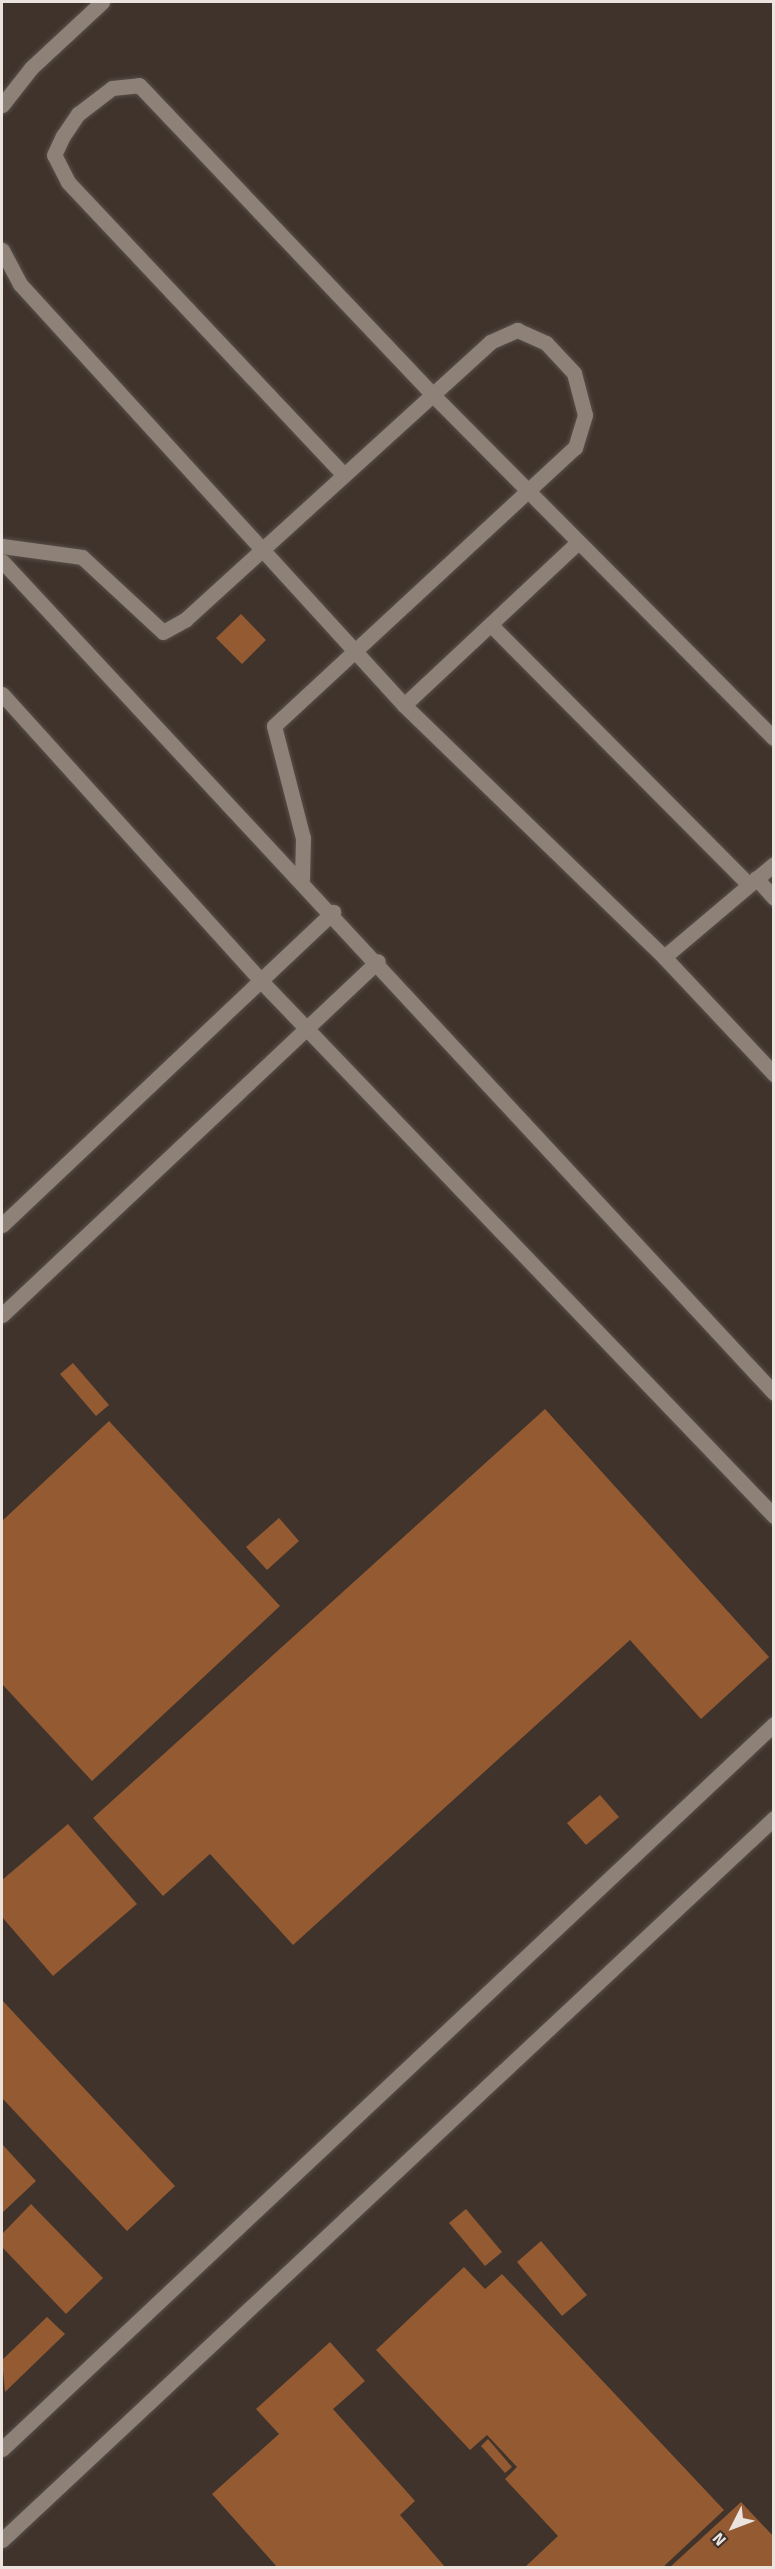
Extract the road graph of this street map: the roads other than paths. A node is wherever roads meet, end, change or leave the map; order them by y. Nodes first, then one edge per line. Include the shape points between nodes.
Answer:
1 (102, 2) edge
2 (2, 105) edge
3 (2, 250) edge
4 (431, 393) junction
5 (343, 474) junction
6 (526, 490) junction
7 (577, 543) junction
8 (2, 546) edge
9 (263, 549) junction
10 (2, 561) edge
11 (491, 625) junction
12 (356, 653) junction
13 (2, 694) edge
14 (404, 705) junction
15 (774, 738) edge
16 (774, 864) edge
17 (302, 880) junction
18 (752, 881) junction
19 (774, 898) edge
20 (333, 912) junction
21 (664, 957) junction
22 (378, 961) junction
23 (260, 980) junction
24 (306, 1028) junction
25 (774, 1074) edge
26 (2, 1225) edge
27 (2, 1315) edge
28 (774, 1393) edge
29 (774, 1516) edge
30 (774, 1724) edge
31 (774, 1818) edge
32 (2, 2449) edge
33 (2, 2540) edge

1 - 2 street via 31,68
3 - 9 street via 20,284
4 - 5 street
4 - 5 street via 139,86 112,88 91,101 54,155 68,182
4 - 6 street
4 - 6 street via 490,342 517,330 546,343 574,373 585,415 574,447
5 - 9 street
6 - 7 street
6 - 12 street
7 - 11 street
7 - 15 street
8 - 9 street via 82,557 163,632 186,619
9 - 12 street
10 - 17 street
11 - 14 street
11 - 18 street
12 - 14 street
12 - 17 street via 274,726 303,838
13 - 23 street
14 - 21 street
16 - 18 street
17 - 20 street
18 - 19 street
18 - 21 street
20 - 22 street
20 - 23 street
21 - 25 street
22 - 24 street
22 - 28 street
23 - 24 street
23 - 26 street
24 - 27 street
24 - 29 street
30 - 32 street
31 - 33 street

